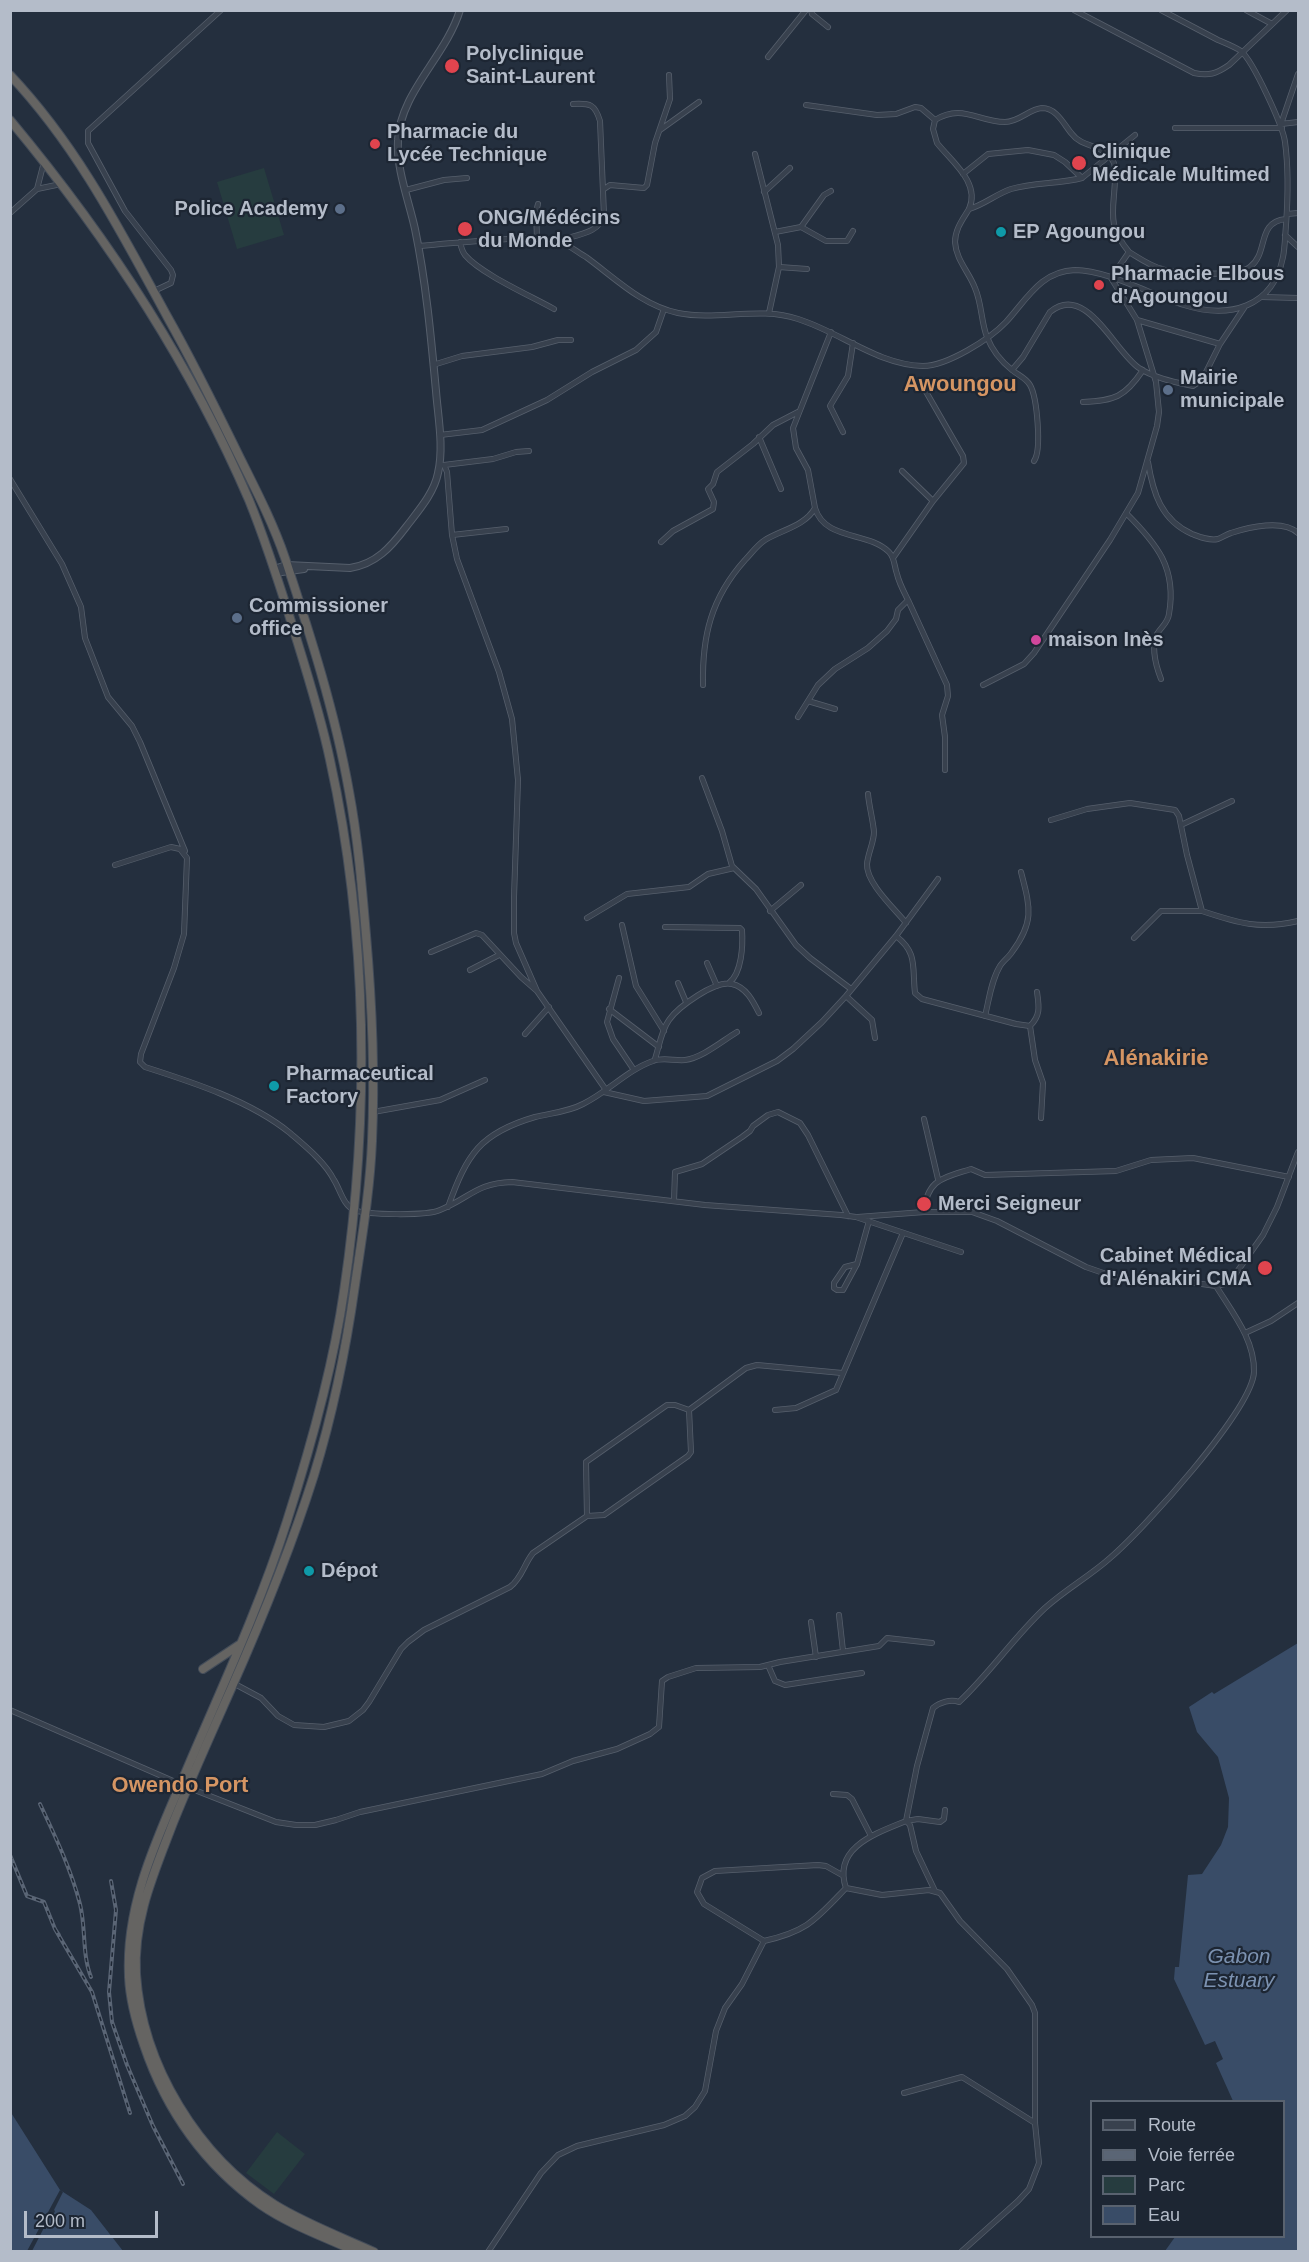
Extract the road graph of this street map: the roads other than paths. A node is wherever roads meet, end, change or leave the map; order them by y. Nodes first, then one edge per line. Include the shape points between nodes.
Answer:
1 (221, 10) edge
2 (460, 10) edge
3 (806, 10) edge
4 (811, 10) edge
5 (1074, 10) edge
6 (1161, 10) edge
7 (1246, 10) edge
8 (1287, 10) edge
9 (1272, 24) junction
10 (828, 27) dead end
11 (1243, 53) junction
12 (768, 57) dead end
13 (1299, 74) edge
14 (10, 75) edge
15 (669, 75) dead end
16 (699, 102) dead end
17 (573, 104) dead end
18 (806, 105) dead end
19 (10, 120) edge
20 (935, 120) junction
21 (1299, 122) edge
22 (1282, 126) junction
23 (1175, 128) dead end
24 (660, 130) junction
25 (1135, 135) dead end
26 (755, 154) dead end
27 (1110, 157) junction
28 (44, 160) junction
29 (790, 168) dead end
30 (963, 174) junction
31 (467, 178) dead end
32 (1082, 178) junction
33 (63, 184) junction
34 (37, 189) junction
35 (604, 189) junction
36 (406, 190) junction
37 (831, 191) dead end
38 (764, 192) junction
39 (538, 204) dead end
40 (969, 209) junction
41 (10, 213) edge
42 (1299, 213) edge
43 (1287, 216) junction
44 (801, 227) junction
45 (853, 231) dead end
46 (775, 232) junction
47 (1285, 235) junction
48 (537, 238) junction
49 (557, 241) junction
50 (460, 242) junction
51 (418, 246) junction
52 (1299, 247) edge
53 (1129, 252) junction
54 (779, 267) junction
55 (807, 269) dead end
56 (1111, 278) junction
57 (154, 291) junction
58 (1262, 297) junction
59 (1299, 297) edge
60 (1244, 308) junction
61 (554, 309) dead end
62 (664, 309) junction
63 (769, 313) junction
64 (1137, 320) junction
65 (831, 332) junction
66 (987, 337) junction
67 (571, 340) dead end
68 (853, 343) junction
69 (1220, 344) junction
70 (434, 365) junction
71 (1011, 370) junction
72 (1143, 370) junction
73 (1155, 375) junction
74 (921, 383) dead end
75 (1083, 402) dead end
76 (798, 412) junction
77 (843, 432) dead end
78 (440, 435) junction
79 (759, 437) junction
80 (529, 451) dead end
81 (1034, 461) dead end
82 (1148, 462) junction
83 (442, 465) junction
84 (902, 471) dead end
85 (10, 480) edge
86 (781, 489) dead end
87 (933, 501) junction
88 (815, 508) junction
89 (1126, 513) junction
90 (506, 529) dead end
91 (1299, 533) edge
92 (452, 535) junction
93 (661, 542) dead end
94 (893, 558) junction
95 (287, 568) junction
96 (275, 570) junction
97 (908, 600) junction
98 (1161, 679) dead end
99 (703, 685) dead end
100 (983, 686) dead end
101 (808, 701) junction
102 (835, 709) dead end
103 (798, 717) dead end
104 (945, 770) dead end
105 (702, 778) dead end
106 (868, 794) dead end
107 (1232, 801) dead end
108 (1052, 820) dead end
109 (1181, 825) junction
110 (187, 858) junction
111 (115, 865) dead end
112 (734, 868) junction
113 (1021, 872) dead end
114 (938, 879) dead end
115 (801, 885) dead end
116 (770, 911) junction
117 (1202, 911) junction
118 (587, 918) dead end
119 (1299, 921) edge
120 (906, 923) junction
121 (622, 925) dead end
122 (665, 927) dead end
123 (896, 936) junction
124 (1134, 938) dead end
125 (431, 952) dead end
126 (499, 955) junction
127 (707, 963) dead end
128 (470, 970) dead end
129 (619, 978) dead end
130 (678, 983) dead end
131 (729, 983) junction
132 (717, 987) junction
133 (851, 989) junction
134 (537, 991) junction
135 (1037, 992) dead end
136 (846, 996) junction
137 (686, 1002) junction
138 (549, 1006) junction
139 (609, 1009) junction
140 (759, 1013) dead end
141 (985, 1016) junction
142 (1030, 1026) junction
143 (664, 1031) junction
144 (737, 1032) dead end
145 (525, 1034) dead end
146 (875, 1038) dead end
147 (659, 1047) junction
148 (655, 1059) junction
149 (634, 1070) junction
150 (485, 1080) dead end
151 (605, 1091) junction
152 (373, 1112) junction
153 (1041, 1118) dead end
154 (924, 1119) dead end
155 (1299, 1152) edge
156 (1289, 1177) junction
157 (938, 1179) junction
158 (674, 1201) junction
159 (448, 1207) junction
160 (353, 1210) junction
161 (366, 1212) junction
162 (924, 1212) junction
163 (848, 1216) junction
164 (856, 1217) junction
165 (869, 1221) junction
166 (903, 1233) junction
167 (961, 1252) dead end
168 (857, 1264) junction
169 (1216, 1286) junction
170 (1299, 1304) edge
171 (1245, 1333) junction
172 (842, 1373) junction
173 (689, 1410) junction
174 (775, 1410) dead end
175 (587, 1516) junction
176 (839, 1615) dead end
177 (811, 1622) dead end
178 (932, 1643) dead end
179 (240, 1644) junction
180 (843, 1652) junction
181 (816, 1657) junction
182 (768, 1665) junction
183 (203, 1669) dead end
184 (862, 1673) dead end
185 (229, 1681) junction
186 (10, 1710) edge
187 (184, 1786) junction
188 (833, 1794) dead end
189 (945, 1810) dead end
190 (906, 1821) junction
191 (871, 1836) junction
192 (842, 1875) junction
193 (846, 1888) junction
194 (935, 1891) junction
195 (764, 1941) junction
196 (903, 2093) dead end
197 (1035, 2123) junction
198 (357, 2252) edge
199 (374, 2252) edge
200 (488, 2252) edge
201 (961, 2252) edge

1 - 57 street via 88,132 88,143 125,212 171,270 171,283
2 - 36 street via 447,41 401,119 398,151
3 - 12 street
4 - 10 street
5 - 11 street via 1194,73 1218,73
6 - 11 street
7 - 9 street
8 - 9 street
9 - 11 street
11 - 22 street
13 - 22 street
14 - 57 highway via 81,163
15 - 24 street via 670,99
16 - 24 street
17 - 35 street via 591,104 596,108 601,128
18 - 20 street via 877,115 915,107
19 - 28 highway
20 - 27 street via 958,112 1013,122 1044,108 1057,114 1077,140 1103,150
20 - 30 street via 937,143
21 - 22 street
22 - 23 street
22 - 43 street via 1288,173
24 - 35 street via 646,187 610,184
25 - 27 street
26 - 38 street
27 - 32 street
27 - 53 street via 1115,173 1113,226
28 - 33 highway
28 - 34 street
29 - 38 street
30 - 32 street via 988,154 1028,150 1054,155
30 - 40 street via 971,187
31 - 36 street
32 - 40 street via 1007,190
33 - 34 street
33 - 96 highway via 143,301 195,390 250,503
34 - 41 street
35 - 49 street via 603,222 593,230
36 - 51 street
37 - 44 street
38 - 46 street
39 - 48 street
40 - 66 street via 955,244 976,289
42 - 43 street
43 - 47 street
43 - 53 street via 1268,228 1258,257 1244,270 1170,271
44 - 45 street via 831,242 847,241
44 - 46 street
46 - 54 street
47 - 52 street
47 - 58 street via 1280,268
48 - 49 street
48 - 50 street
49 - 62 street via 638,297
50 - 51 street
50 - 61 street via 468,258 488,273
51 - 70 street
53 - 56 street
54 - 55 street
54 - 63 street
56 - 60 street via 1186,306 1220,311
56 - 64 street
56 - 66 street via 1078,270 1052,275 1036,285 1007,321
57 - 95 highway via 250,479
58 - 59 street
58 - 60 street
60 - 69 street
62 - 63 street via 706,316
62 - 78 street via 656,332 636,350 547,400 482,430
63 - 65 street via 799,319
64 - 69 street
64 - 73 street
65 - 68 street
65 - 76 street
66 - 68 street via 952,358 923,366
66 - 71 street
67 - 70 street
68 - 77 street via 848,376 830,406
69 - 73 street via 1197,385
70 - 78 street
71 - 72 street via 1050,312 1066,304 1086,310
71 - 81 street via 1030,386 1034,399 1038,452
72 - 73 street
72 - 75 street via 1112,400
73 - 82 street via 1159,412
74 - 87 street via 964,459 962,467
76 - 79 street
76 - 88 street via 793,428 796,448 808,470
78 - 83 street
79 - 86 street
79 - 93 street via 717,472 708,489 713,509
80 - 83 street
82 - 89 street via 1138,493
82 - 91 street via 1157,501 1171,520 1188,532 1212,539 1239,530 1278,525
83 - 92 street via 447,472
83 - 95 street via 428,498 383,554 359,567
84 - 87 street
85 - 110 street via 62,564 81,607 85,638 95,668 108,697 140,742
87 - 94 street
88 - 94 street via 823,523 883,547
88 - 99 street via 808,517 760,544 729,578 708,630
89 - 98 street via 1150,537 1169,572 1169,616 1155,641
89 - 100 street via 1028,661
90 - 92 street
92 - 134 street via 512,719 518,780 514,933
94 - 97 street
95 - 96 street
95 - 152 highway via 334,721 355,820 371,988
96 - 160 highway via 325,738 347,852 362,1038
97 - 101 street via 887,632 835,669
97 - 104 street via 947,685 942,715
101 - 102 street
101 - 103 street
105 - 112 street
106 - 120 street via 874,832 868,875
107 - 109 street
108 - 109 street via 1087,809 1130,803 1175,810
109 - 117 street
110 - 111 street via 180,849 171,847
110 - 160 street via 184,934 140,1062 204,1086 289,1132 326,1168
112 - 116 street via 756,889
112 - 118 street via 708,874 688,887 627,894
113 - 141 street via 1030,908 1029,922 1012,953 1000,965
114 - 120 street
115 - 116 street
116 - 133 street via 796,945
117 - 119 street via 1231,922 1259,926
117 - 124 street via 1161,911
120 - 123 street
121 - 143 street via 636,986
122 - 131 street via 740,928 743,952
123 - 133 street
123 - 141 street via 912,953 915,993 922,999
125 - 126 street via 479,933
126 - 128 street
126 - 134 street
127 - 132 street
129 - 139 street
130 - 137 street
131 - 132 street
131 - 140 street via 740,987
132 - 137 street
133 - 136 street
134 - 138 street
135 - 142 street via 1040,1007
136 - 146 street via 872,1020
136 - 151 street via 777,1061 707,1096 644,1101
137 - 143 street via 670,1018
138 - 145 street
138 - 151 street
139 - 147 street
139 - 149 street via 609,1029
141 - 142 street
142 - 153 street via 1043,1083
143 - 147 street
144 - 148 street via 689,1059
147 - 148 street
148 - 149 street
149 - 151 street
150 - 152 street via 440,1100
151 - 159 street via 571,1109 499,1131 478,1147 465,1165
152 - 161 highway
154 - 157 street
155 - 156 street
156 - 157 street via 1193,1158 1151,1160 1116,1171 985,1175 971,1168
156 - 169 street via 1272,1220 1250,1254 1229,1281
157 - 162 street via 925,1197
158 - 159 street via 512,1182 486,1185
158 - 163 street
158 - 163 street via 675,1172 702,1164 768,1115 778,1112 800,1123
159 - 161 street via 426,1213
160 - 161 street
160 - 179 highway via 344,1291 327,1381 286,1525
161 - 185 highway via 347,1336 325,1436 281,1570
162 - 164 street
162 - 169 street via 985,1215 1086,1267 1122,1279
163 - 164 street
164 - 165 street
165 - 166 street
165 - 168 street
166 - 167 street
166 - 172 street
168 - 168 street via 843,1290 834,1288 845,1267
169 - 171 street
170 - 171 street
171 - 190 street via 1251,1345 1254,1373 1251,1387 1228,1425 1137,1533 1110,1559 1045,1609 959,1702 948,1701 933,1708
172 - 173 street via 751,1366
172 - 174 street via 834,1392 788,1410
173 - 175 street via 688,1456 604,1515
173 - 175 street via 667,1405 586,1462
175 - 185 street via 533,1553 510,1587 408,1642 369,1702 349,1721 324,1727 294,1725 278,1716 261,1698
176 - 180 street
177 - 181 street
178 - 180 street via 887,1638 879,1646
179 - 183 highway
179 - 185 highway
180 - 181 street
181 - 182 street
182 - 184 street via 775,1681 785,1685
182 - 187 street via 696,1668 669,1677 661,1686 659,1727 617,1749 542,1774 315,1825 276,1821
185 - 187 highway
186 - 187 street
187 - 198 highway via 161,1827 139,1889 129,1947 130,2002 153,2070 191,2138 236,2186 273,2213
187 - 199 highway via 147,1890 137,1938 138,1996 158,2062 193,2128 232,2172 296,2217
188 - 191 street via 852,1799
189 - 190 street via 945,1819 940,1822
190 - 191 street
190 - 194 street
191 - 192 street via 849,1854
192 - 193 street
192 - 195 street via 818,1865 715,1871 702,1878 697,1892 704,1904
193 - 194 street via 882,1895
193 - 195 street via 811,1924 798,1932
194 - 197 street via 1007,1969 1032,2005
195 - 200 street via 722,2016 705,2091 695,2107 664,2125 577,2146 558,2155 541,2173
196 - 197 street via 962,2076
197 - 201 street via 1039,2163 1029,2189

